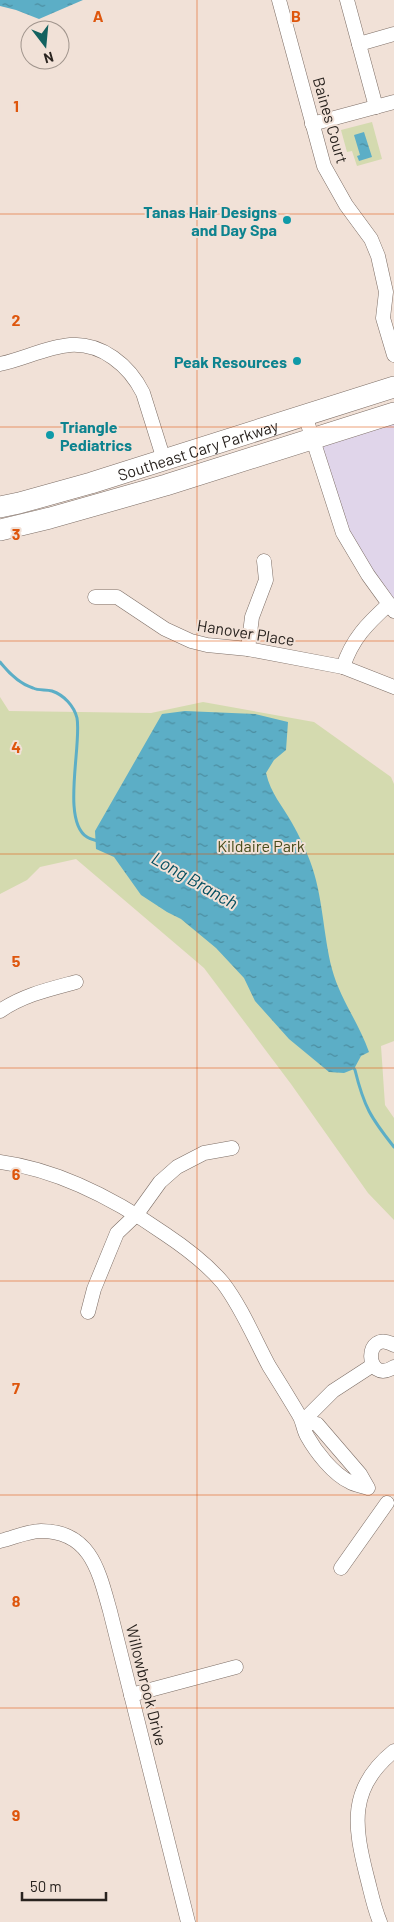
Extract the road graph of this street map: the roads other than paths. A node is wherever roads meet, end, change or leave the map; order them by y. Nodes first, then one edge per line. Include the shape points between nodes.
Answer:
1 (279, 0) edge
2 (348, 0) edge
3 (394, 34) edge
4 (359, 44) junction
5 (394, 102) edge
6 (376, 107) junction
7 (312, 124) junction
8 (394, 355) edge
9 (0, 364) edge
10 (394, 387) edge
11 (394, 413) edge
12 (306, 415) junction
13 (314, 439) junction
14 (164, 460) junction
15 (0, 507) edge
16 (0, 530) edge
17 (264, 561) dead end
18 (95, 597) dead end
19 (391, 608) edge
20 (248, 648) junction
21 (343, 667) junction
22 (394, 686) edge
23 (76, 982) dead end
24 (0, 1011) edge
25 (232, 1148) dead end
26 (0, 1162) edge
27 (137, 1214) junction
28 (88, 1312) dead end
29 (394, 1345) edge
30 (373, 1365) junction
31 (394, 1367) edge
32 (303, 1421) junction
33 (390, 1505) edge
34 (0, 1541) edge
35 (341, 1568) dead end
36 (236, 1667) dead end
37 (131, 1695) junction
38 (394, 1751) edge
39 (188, 1922) edge
40 (380, 1922) edge

1 - 7 street, Baines Court
2 - 4 street
3 - 4 street
4 - 6 street
5 - 6 street
6 - 7 street
7 - 8 street, Baines Court via 329,176 371,239 378,256 386,292 383,318
9 - 14 street via 69,345 95,348 111,356 138,383
10 - 12 main road, Southeast Cary Parkway
11 - 13 main road, Southeast Cary Parkway
12 - 13 street
12 - 14 main road, Southeast Cary Parkway
13 - 16 main road, Southeast Cary Parkway via 90,507
13 - 19 street via 343,533
14 - 15 main road, Southeast Cary Parkway
17 - 20 street via 266,580 252,617
18 - 20 street, Hanover Place via 117,597 191,642
19 - 21 street via 367,624 352,642
20 - 21 street, Hanover Place
21 - 22 street, Hanover Place
23 - 24 street via 48,989
25 - 27 street via 204,1153 177,1167 160,1182
26 - 27 street via 61,1177
27 - 28 street via 117,1233
27 - 32 street via 178,1243 222,1282
29 - 30 street via 376,1344 370,1356
30 - 31 street via 381,1370
30 - 32 street via 333,1391
32 - 33 street via 305,1433 330,1466 351,1483 368,1488
33 - 35 street
34 - 37 street, Willowbrook Drive via 40,1531 52,1532 74,1540 90,1555 99,1572
36 - 37 street
37 - 39 street, Willowbrook Drive
38 - 40 street via 369,1777 356,1817 357,1835

